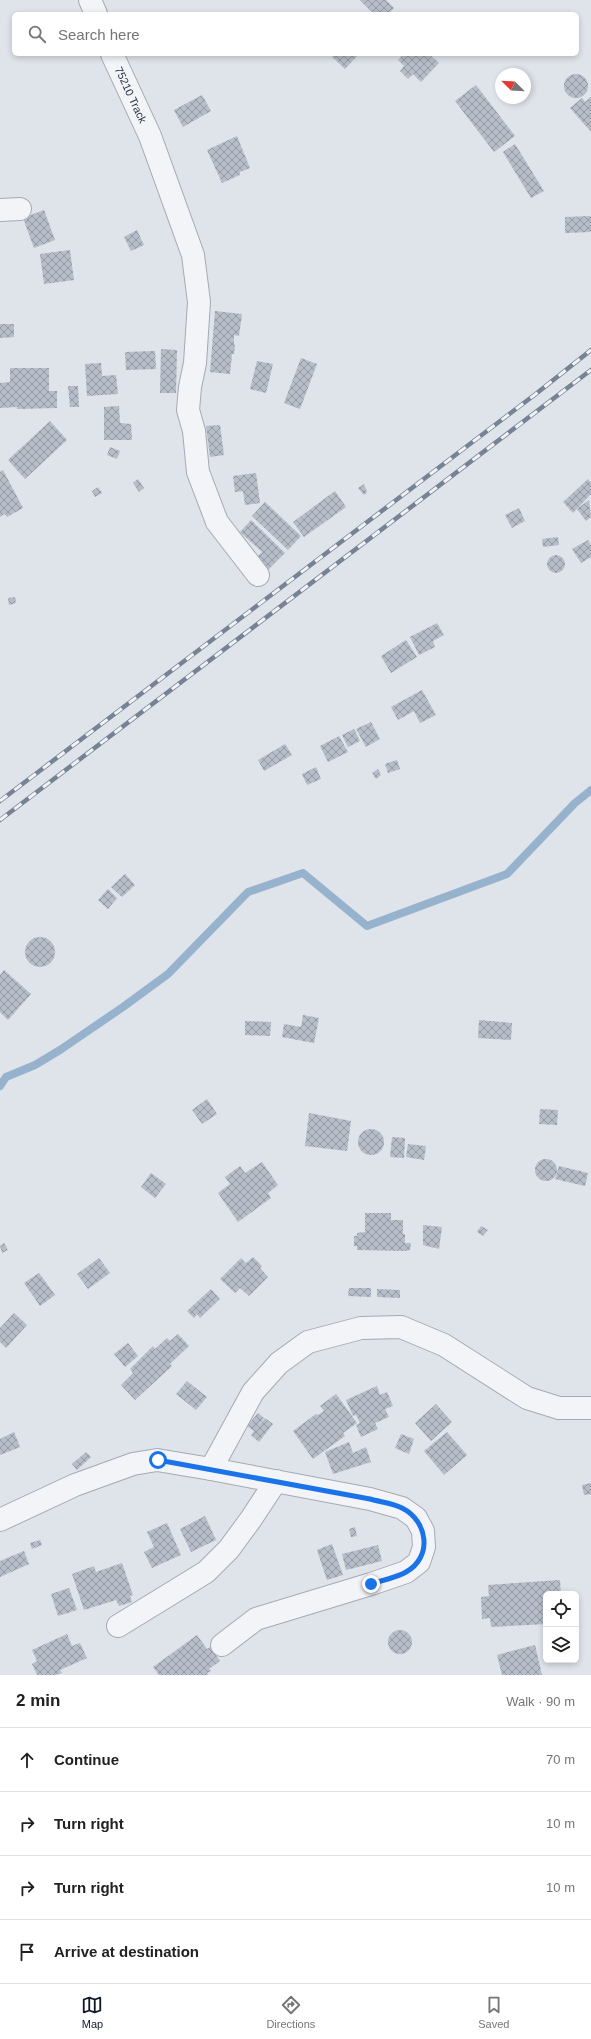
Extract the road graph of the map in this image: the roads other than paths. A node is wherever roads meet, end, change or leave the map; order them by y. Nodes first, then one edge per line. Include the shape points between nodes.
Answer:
1 (90, 0) edge
2 (95, 12) edge
3 (113, 56) edge
4 (258, 575) dead end
5 (591, 1408) edge
6 (212, 1468) junction
7 (276, 1481) junction
8 (0, 1520) edge
9 (118, 1626) dead end
10 (222, 1645) dead end

1 - 2 street
3 - 4 street, 75210 Track via 150,136 194,254 199,302 196,363 188,410 194,431 198,472 217,522
5 - 6 street via 559,1408 527,1398 444,1345 401,1327 361,1328 308,1342 279,1363 253,1392
6 - 7 street
6 - 8 street via 158,1460 133,1464 75,1485
7 - 9 street via 229,1549 206,1572
7 - 10 street via 370,1499 402,1508 416,1518 423,1531 424,1547 419,1562 406,1572 256,1619

